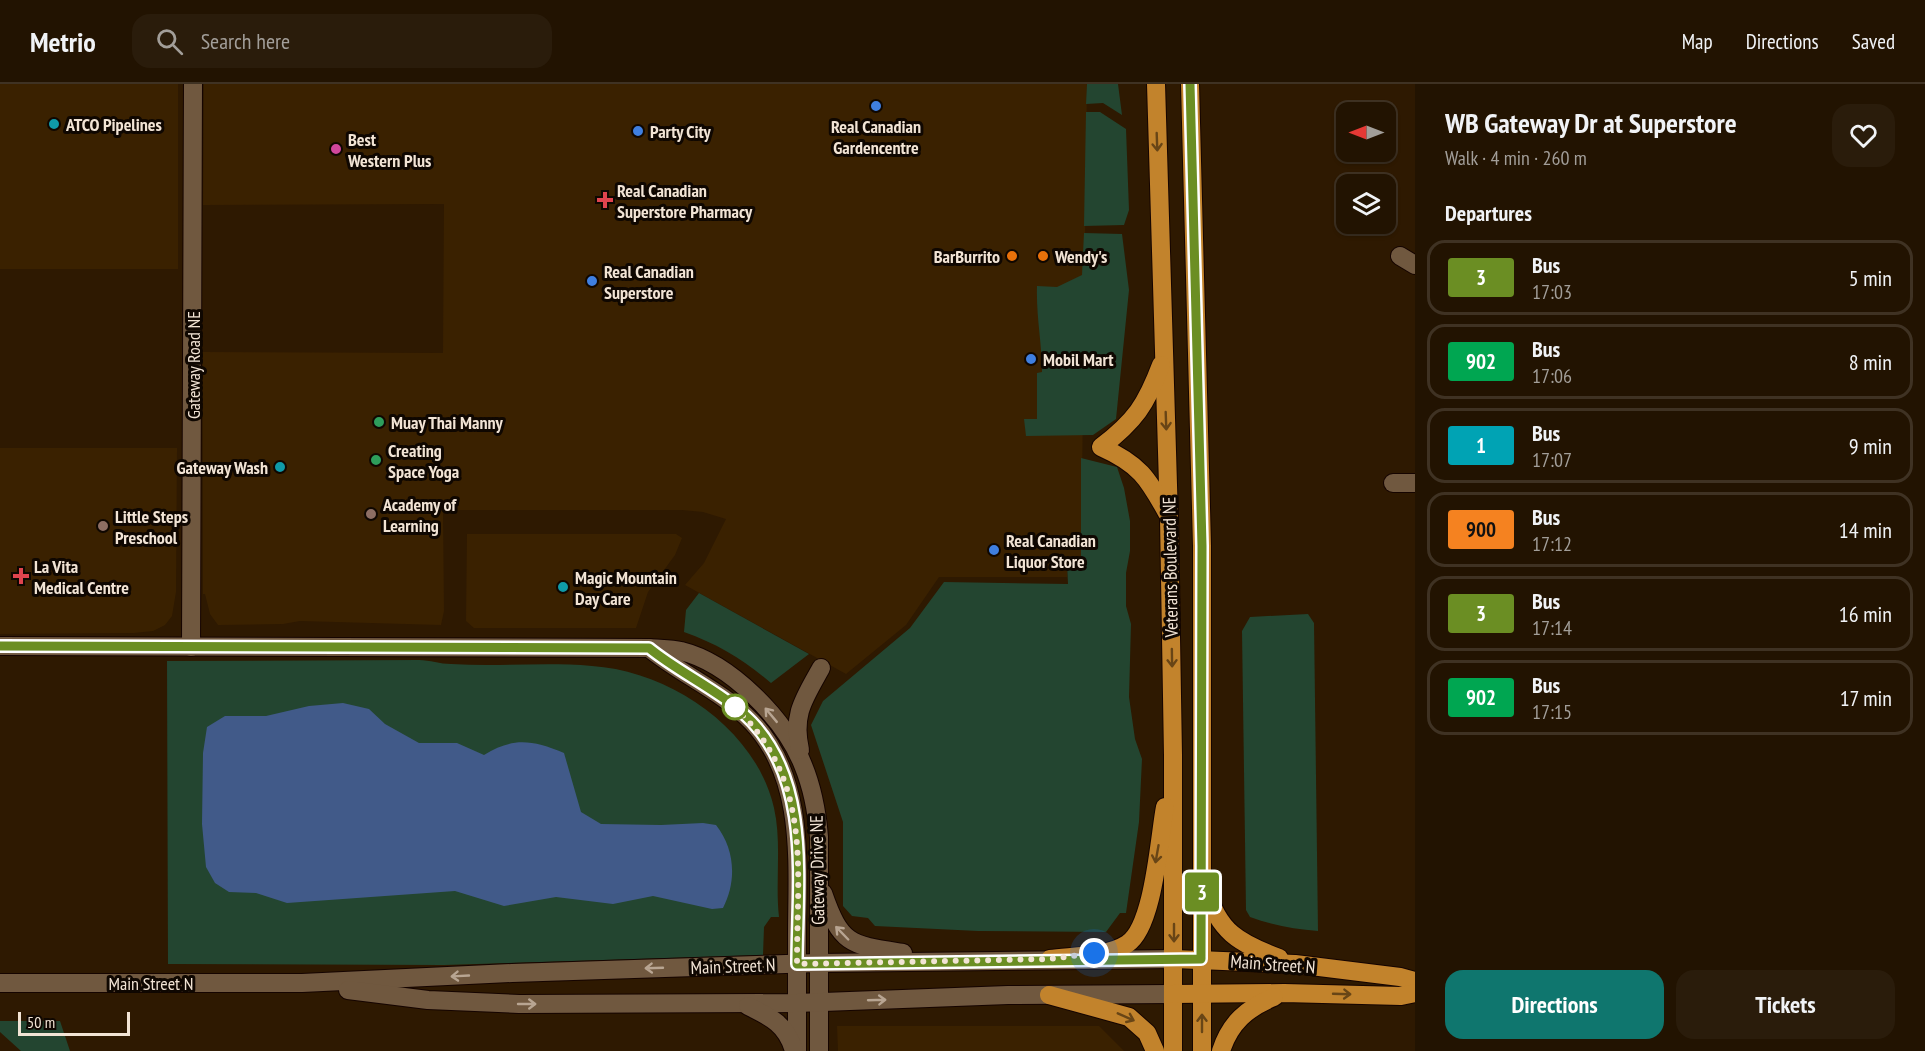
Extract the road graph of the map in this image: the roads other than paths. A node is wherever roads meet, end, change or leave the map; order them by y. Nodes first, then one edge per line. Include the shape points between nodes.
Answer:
1 (193, 84) edge
2 (1147, 84) edge
3 (1155, 84) edge
4 (1190, 84) edge
5 (1156, 109) junction
6 (1164, 358) junction
7 (1393, 483) dead end
8 (1415, 483) edge
9 (1169, 518) junction
10 (0, 646) edge
11 (191, 647) junction
12 (649, 648) junction
13 (821, 668) dead end
14 (1173, 755) junction
15 (803, 764) junction
16 (1202, 874) junction
17 (819, 880) junction
18 (1050, 959) junction
19 (1174, 959) junction
20 (1201, 959) junction
21 (958, 961) junction
22 (818, 963) junction
23 (797, 964) junction
24 (1295, 964) junction
25 (1415, 981) edge
26 (0, 983) edge
27 (302, 983) junction
28 (1284, 993) junction
29 (1415, 993) edge
30 (1173, 994) junction
31 (1202, 994) junction
32 (1049, 995) junction
33 (819, 1002) junction
34 (741, 1003) junction
35 (797, 1003) junction
36 (795, 1051) edge
37 (819, 1051) edge
38 (1155, 1051) edge
39 (1173, 1051) edge
40 (1202, 1051) edge
41 (1221, 1051) edge

1 - 11 street, Gateway Road NE
2 - 5 main road
3 - 5 main road, Veterans Boulevard NE
4 - 16 main road, Veterans Boulevard NE via 1202,546
5 -> 6 main road, Veterans Boulevard NE
6 -> 9 main road, Veterans Boulevard NE
6 - 9 main road via 1137,417 1101,447 1120,456 1149,480
7 - 8 street
9 -> 14 main road, Veterans Boulevard NE
10 - 11 street, Gateway Drive NE
11 - 12 street, Gateway Drive NE
15 -> 12 street, Gateway Drive NE via 784,731 746,687 723,670 682,652
12 - 23 street, Gateway Drive NE via 731,704 754,724 775,756 797,830
13 - 15 street via 797,716
14 -> 18 main road via 1146,914 1138,932 1129,943 1115,949
14 -> 19 main road, Veterans Boulevard NE
15 - 17 street, Gateway Drive NE via 816,805
16 - 20 main road, Veterans Boulevard NE
16 - 24 main road via 1211,907 1236,939
21 -> 17 street via 850,941 834,923
17 - 22 street, Gateway Drive NE
18 - 19 street, Main Street N
18 - 21 street, Main Street N
19 - 20 main road, Main Street N
19 - 30 main road, Veterans Boulevard NE
20 - 24 main road, Main Street N
20 - 31 main road, Veterans Boulevard NE
21 - 22 street, Main Street N
22 - 23 street, Main Street N
22 - 33 street, Gateway Drive NE
23 -> 27 street, Main Street N
23 - 35 street, Gateway Drive NE
24 - 25 main road, Main Street N
26 - 27 street, Main Street N
27 -> 34 street, Main Street N via 462,1002
28 -> 29 main road, Main Street N
28 - 31 main road, Main Street N
28 - 41 main road via 1256,1004 1240,1017
30 - 31 main road, Main Street N
30 - 32 street, Main Street N
30 - 39 main road, Veterans Boulevard NE
40 -> 31 main road, Veterans Boulevard NE
33 -> 32 street, Main Street N
32 -> 38 main road via 1130,1017 1147,1033
33 - 35 street, Main Street N
33 - 37 street, Gateway Drive NE
34 - 35 street, Main Street N
34 - 36 street via 781,1024
35 - 36 street, Gateway Drive NE

